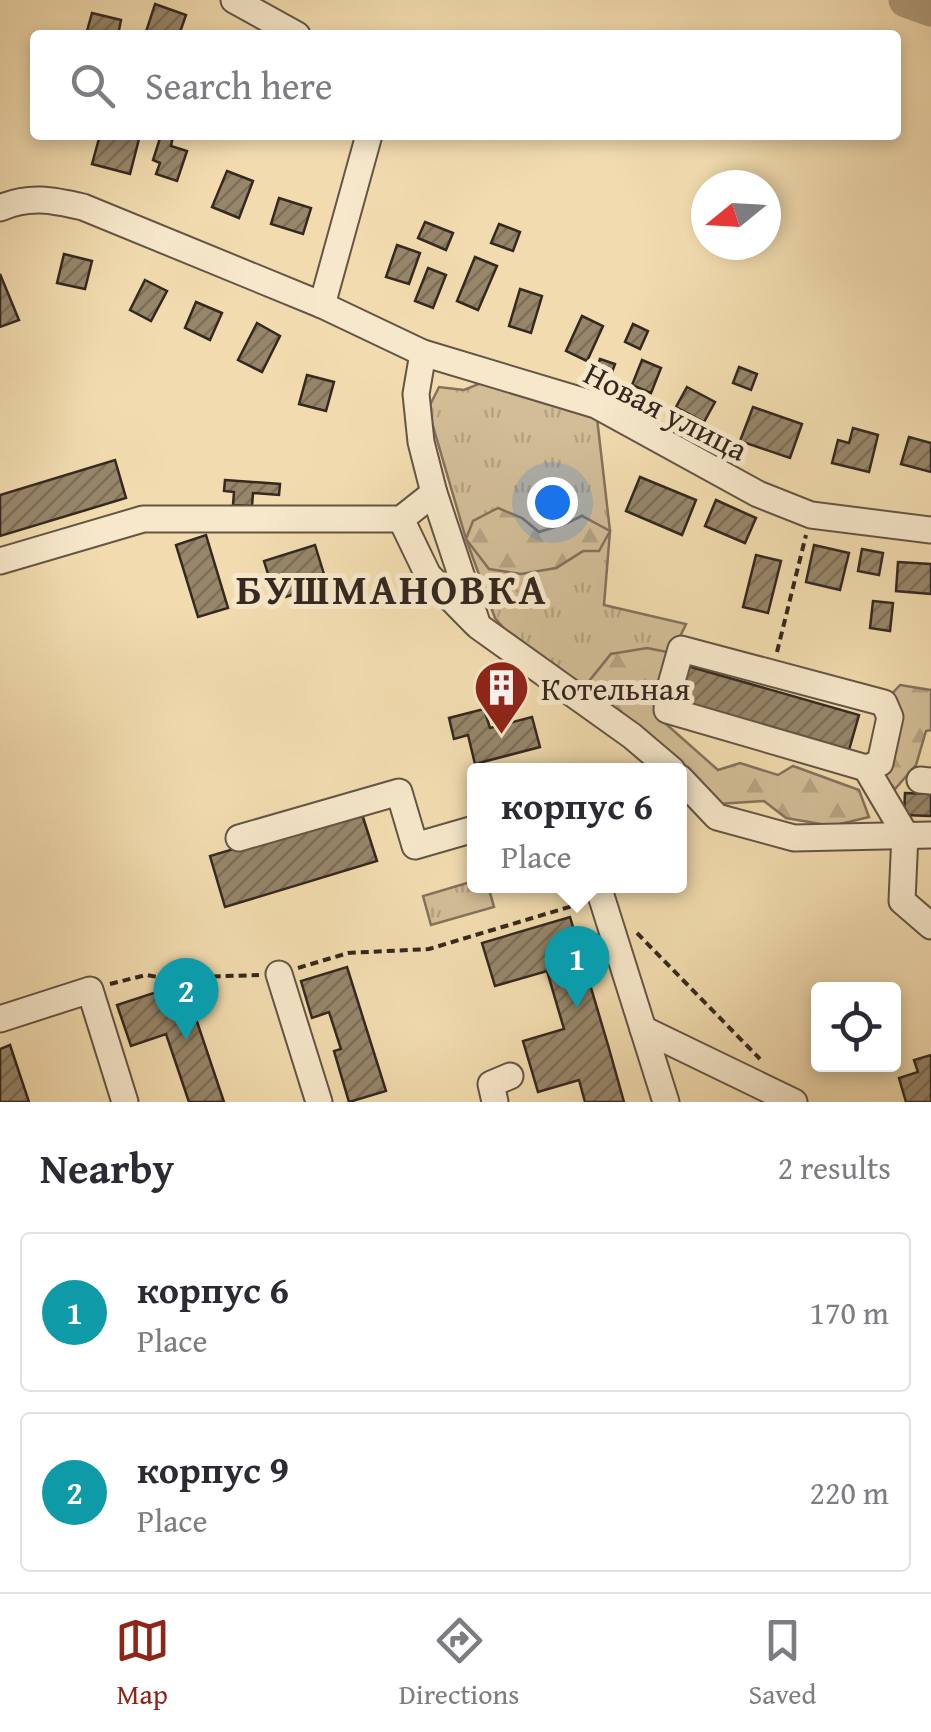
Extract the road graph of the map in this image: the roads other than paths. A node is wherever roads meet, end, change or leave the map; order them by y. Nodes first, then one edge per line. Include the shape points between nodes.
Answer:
1 (234, 0) edge
2 (288, 30) edge
3 (368, 140) edge
4 (0, 208) edge
5 (322, 306) junction
6 (423, 353) junction
7 (434, 493) junction
8 (401, 519) junction
9 (931, 530) edge
10 (0, 560) edge
11 (478, 626) junction
12 (664, 763) edge
13 (866, 768) junction
14 (687, 785) edge
15 (467, 832) edge
16 (918, 834) edge
17 (239, 838) dead end
18 (601, 893) edge
19 (931, 926) edge
20 (280, 974) road end
21 (0, 1018) edge
22 (643, 1028) junction
23 (510, 1076) dead end
24 (125, 1102) edge
25 (319, 1102) edge
26 (495, 1102) edge
27 (666, 1102) edge
28 (794, 1102) edge

1 - 2 street
3 - 5 street
4 - 5 street, Новая улица via 46,198 82,207
5 - 6 street, Новая улица
6 - 7 street via 416,394
6 - 9 street, Новая улица via 596,404 811,516
7 - 8 street
7 - 11 street
8 - 10 street via 142,519
8 - 11 street via 428,575
11 - 12 street
13 - 13 street via 880,763 890,717 884,703 681,649 668,710
13 - 16 street
14 - 16 street via 717,816 794,838
15 - 17 street via 415,846 399,792
16 - 19 street via 902,901
18 - 22 street
20 - 25 street
21 - 24 street via 90,990
22 - 27 street
22 - 28 street
23 - 26 street via 491,1084

